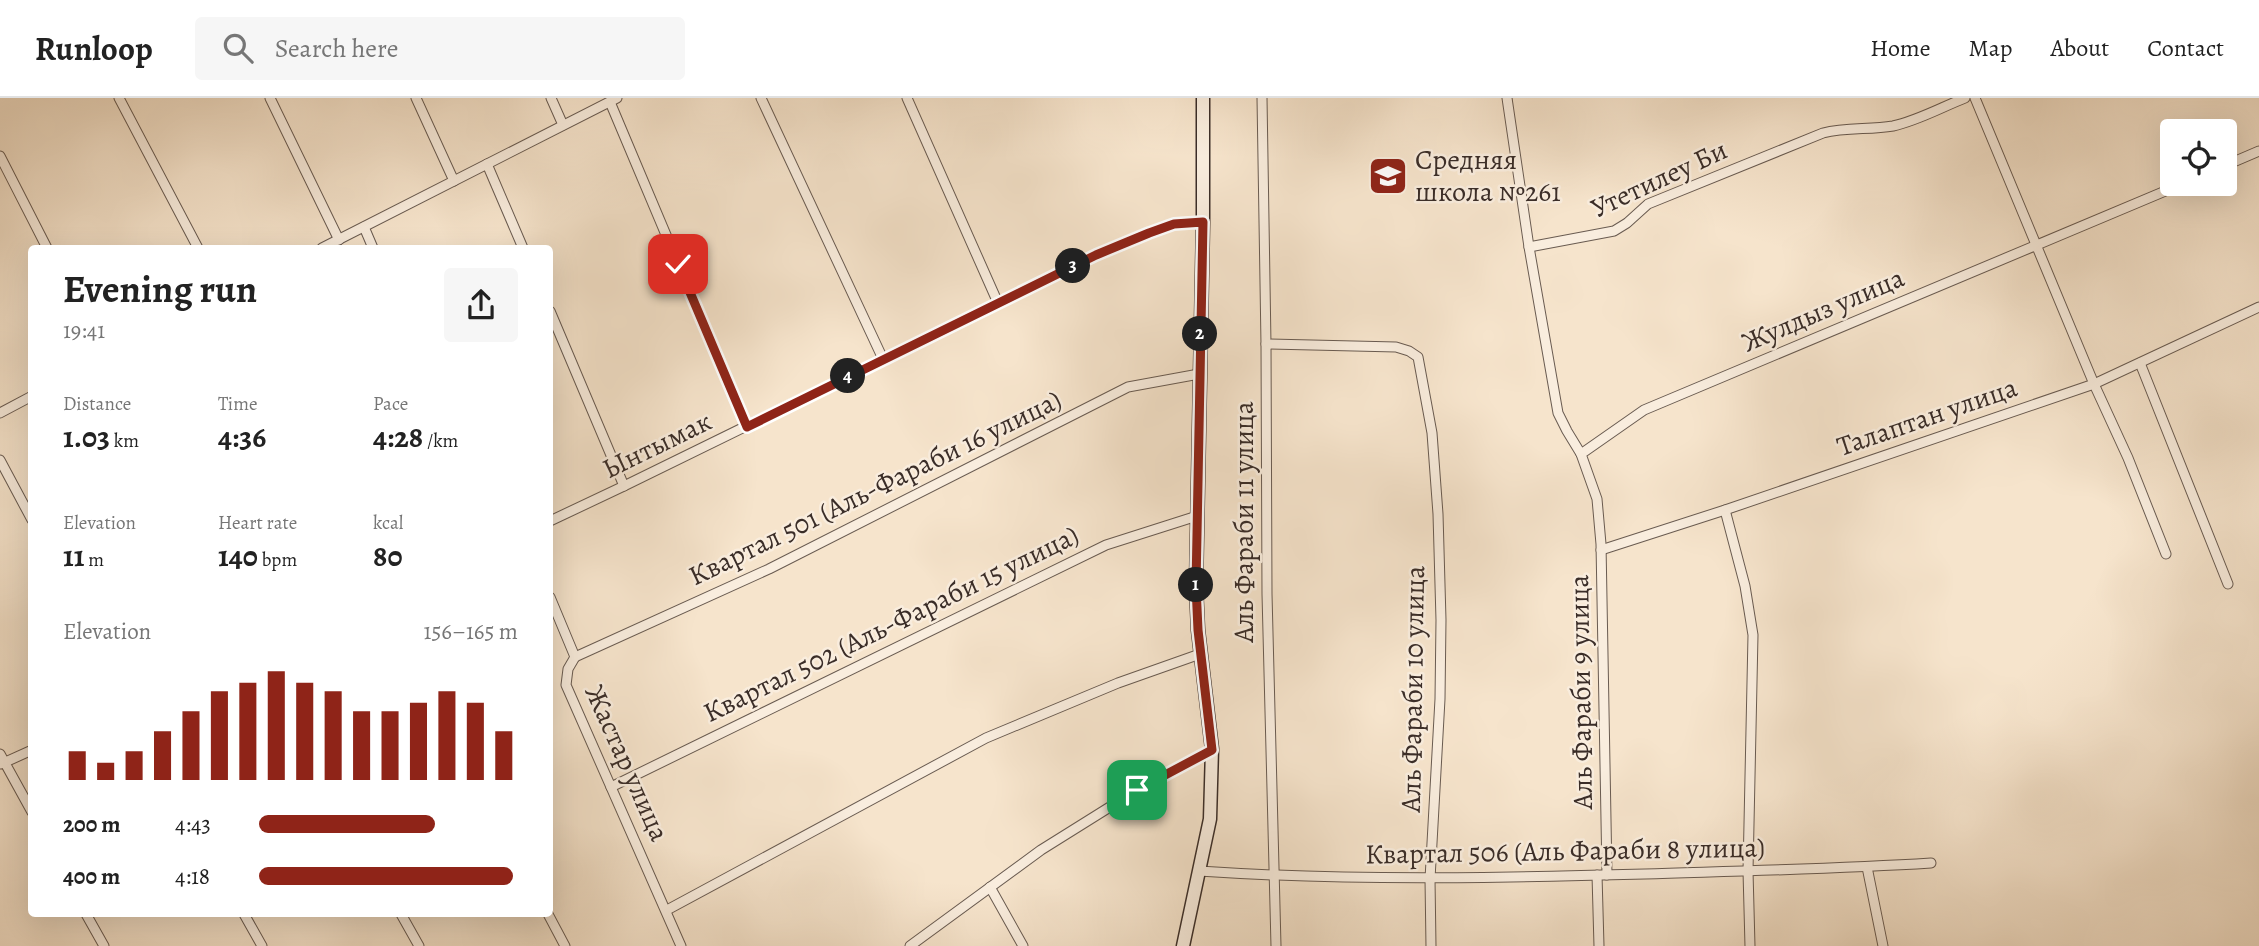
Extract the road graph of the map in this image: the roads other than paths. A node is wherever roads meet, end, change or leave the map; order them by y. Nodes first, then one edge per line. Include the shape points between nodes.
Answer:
1 (119, 98) edge
2 (270, 98) edge
3 (416, 98) edge
4 (551, 98) edge
5 (761, 98) edge
6 (907, 98) edge
7 (1203, 98) edge
8 (1262, 98) edge
9 (1507, 98) edge
10 (1965, 98) edge
11 (1975, 98) edge
12 (614, 100) edge
13 (563, 125) junction
14 (2259, 151) edge
15 (0, 156) edge
16 (2237, 160) edge
17 (487, 164) junction
18 (454, 181) junction
19 (2160, 193) edge
20 (1203, 222) junction
21 (364, 227) junction
22 (338, 240) junction
23 (45, 245) edge
24 (196, 245) edge
25 (328, 245) edge
26 (372, 245) edge
27 (522, 245) edge
28 (2038, 245) junction
29 (1529, 247) junction
30 (998, 303) junction
31 (2259, 307) edge
32 (553, 318) edge
33 (1266, 344) junction
34 (883, 359) junction
35 (2140, 363) junction
36 (1199, 374) junction
37 (2094, 384) junction
38 (28, 399) edge
39 (0, 412) edge
40 (747, 427) junction
41 (1581, 454) junction
42 (0, 460) edge
43 (624, 486) junction
44 (1726, 510) junction
45 (28, 512) edge
46 (1197, 516) junction
47 (553, 520) edge
48 (1601, 550) junction
49 (2166, 554) dead end
50 (2228, 584) dead end
51 (553, 604) edge
52 (1200, 654) junction
53 (575, 657) junction
54 (1212, 750) junction
55 (28, 751) edge
56 (2, 760) edge
57 (611, 787) junction
58 (28, 805) edge
59 (1931, 863) dead end
60 (1867, 867) junction
61 (1199, 871) junction
62 (1748, 871) junction
63 (1602, 875) junction
64 (1273, 876) junction
65 (1430, 879) junction
66 (990, 887) junction
67 (667, 910) junction
68 (88, 917) edge
69 (246, 917) edge
70 (403, 917) edge
71 (550, 917) edge
72 (104, 946) edge
73 (262, 946) edge
74 (419, 946) edge
75 (565, 946) edge
76 (681, 946) edge
77 (910, 946) edge
78 (1023, 946) edge
79 (1183, 946) edge
80 (1276, 946) edge
81 (1431, 946) edge
82 (1599, 946) edge
83 (1749, 946) edge
84 (1883, 946) edge

1 - 24 street
2 - 22 street
3 - 18 street
4 - 13 street
5 - 34 street
6 - 30 street
7 - 20 street
8 - 33 street, Аль Фараби 11 улица
9 - 29 street
10 - 29 street, Утетилеу Би via 1897,125 1823,133 1648,204 1614,231
11 - 28 street
12 - 13 street
12 - 40 street
13 - 17 street
14 - 16 street
15 - 23 street
17 - 18 street
17 - 27 street
18 - 21 street
19 - 28 street, Жулдыз улица
20 - 30 street, Ынтымак via 1174,224 1149,233
20 - 36 street
21 - 22 street
21 - 26 street
22 - 25 street
28 - 37 street
28 - 41 street, Жулдыз улица via 1644,411
29 - 41 street via 1558,413
30 - 34 street, Ынтымак
31 - 35 street, Талаптан улица
32 - 43 street
33 - 64 street, Аль Фараби 11 улица
33 - 65 street, Аль Фараби 10 улица via 1396,347 1418,357 1432,433 1441,620
34 - 40 street, Ынтымак
35 - 37 street, Талаптан улица
35 - 50 street
36 - 46 street
36 - 53 street, Квартал 501 (Аль-Фараби 16 улица) via 1128,387 769,569
37 - 44 street, Талаптан улица
37 - 49 street
38 - 39 street
40 - 43 street, Ынтымак
41 - 48 street via 1597,499
42 - 45 street
43 - 47 street, Ынтымак
44 - 48 street, Талаптан улица
44 - 62 street via 1753,635
46 - 52 street
46 - 57 street, Квартал 502 (Аль-Фараби 15 улица) via 1106,545
48 - 63 street, Аль Фараби 9 улица
51 - 53 street, Жастар улица
52 - 54 street
52 - 67 street via 986,738
53 - 57 street, Жастар улица via 566,685
54 - 61 street via 1210,819
54 - 66 street via 1137,790
55 - 56 street
56 - 58 street
57 - 67 street, Жастар улица
59 - 60 street, Квартал 506 (Аль Фараби 8 улица)
60 - 62 street, Квартал 506 (Аль Фараби 8 улица)
60 - 84 street
61 - 64 street, Квартал 506 (Аль Фараби 8 улица)
61 - 79 street
62 - 63 street, Квартал 506 (Аль Фараби 8 улица)
62 - 83 street
63 - 65 street, Квартал 506 (Аль Фараби 8 улица)
63 - 82 street, Аль Фараби 9 улица
64 - 65 street, Квартал 506 (Аль Фараби 8 улица)
64 - 80 street, Аль Фараби 11 улица
65 - 81 street, Аль Фараби 10 улица
66 - 77 street
66 - 78 street
67 - 76 street, Жастар улица
68 - 72 street
69 - 73 street
70 - 74 street
71 - 75 street

